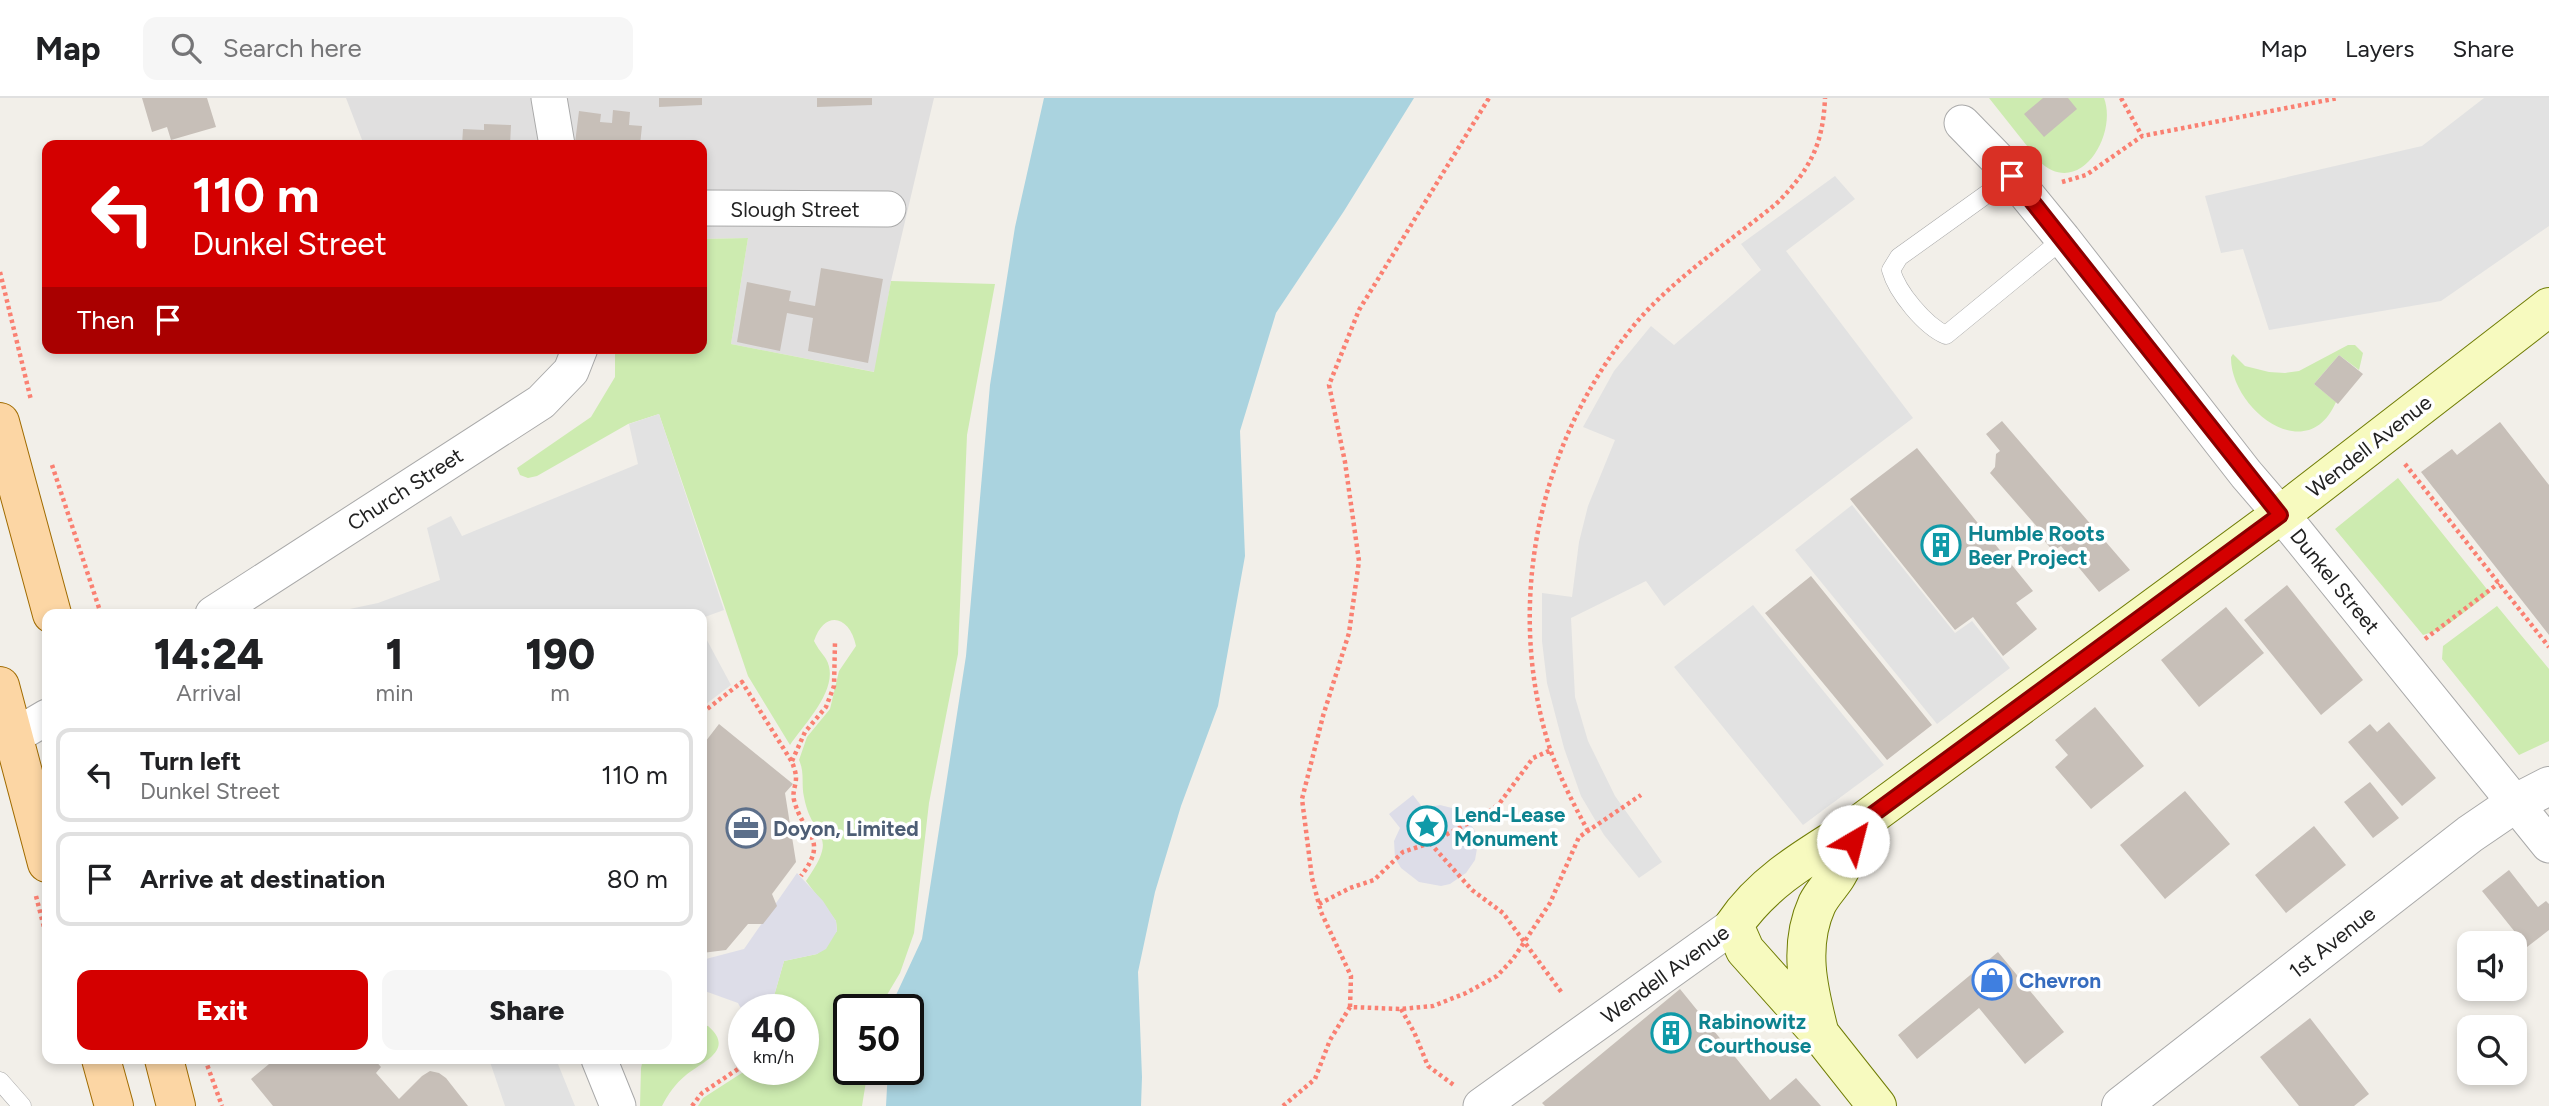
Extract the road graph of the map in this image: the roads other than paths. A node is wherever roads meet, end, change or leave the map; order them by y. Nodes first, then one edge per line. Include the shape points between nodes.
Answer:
1 (549, 98) edge
2 (1962, 123) dead end
3 (556, 140) edge
4 (2012, 176) junction
5 (707, 208) edge
6 (888, 209) dead end
7 (2063, 239) junction
8 (2549, 307) edge
9 (578, 354) edge
10 (17, 414) edge
11 (2280, 515) junction
12 (51, 609) edge
13 (221, 609) edge
14 (0, 686) edge
15 (42, 720) edge
16 (13, 737) junction
17 (2549, 786) edge
18 (2514, 804) junction
19 (1861, 823) junction
20 (42, 844) edge
21 (2549, 845) edge
22 (1734, 925) junction
23 (1820, 1034) junction
24 (102, 1064) edge
25 (165, 1064) edge
26 (601, 1064) edge
27 (0, 1081) edge
28 (1470, 1098) edge
29 (22, 1106) edge
30 (114, 1106) edge
31 (176, 1106) edge
32 (618, 1106) edge
33 (1877, 1106) edge
34 (2121, 1106) edge

1 - 3 street
2 - 4 street, Dunkel Street
4 - 7 street, Dunkel Street
4 - 7 lane via 1899,257 1891,270 1895,284 1934,330 1946,335
5 - 6 street, Slough Street
7 - 11 street, Dunkel Street
8 - 11 main road, Wendell Avenue
9 - 13 street, Church Street via 571,371 541,402
10 - 12 main road
11 - 18 street, Dunkel Street
11 - 19 main road, Wendell Avenue
14 - 16 main road
15 - 16 street
16 - 20 main road
17 - 18 street, 1st Avenue
18 - 21 street, Dunkel Street
18 - 34 street, 1st Avenue
19 - 22 main road, Wendell Avenue via 1760,892
19 - 23 main road via 1837,875 1818,902 1807,942 1807,978
22 - 23 main road via 1745,950
22 - 28 street, Wendell Avenue
23 - 33 main road
24 - 30 main road
25 - 31 main road
26 - 32 street
27 - 29 lane

